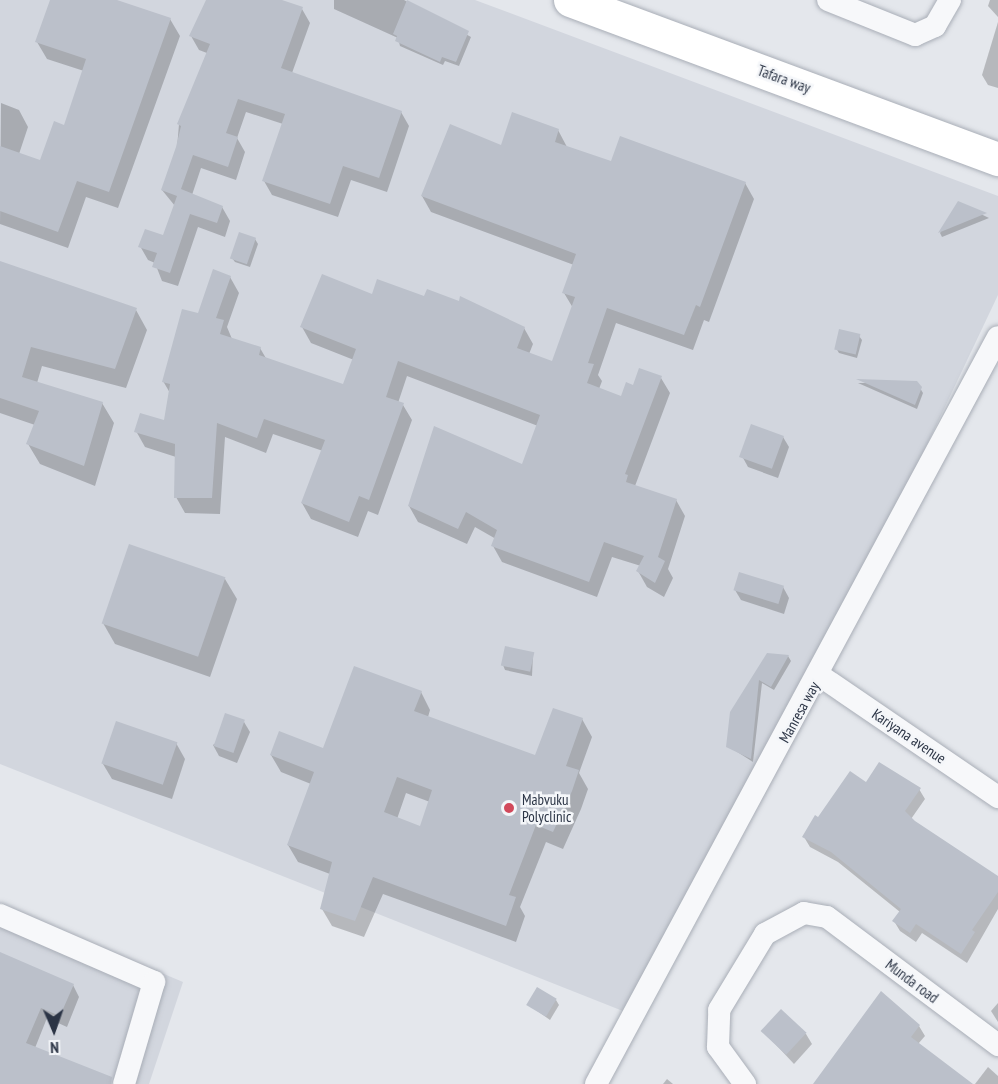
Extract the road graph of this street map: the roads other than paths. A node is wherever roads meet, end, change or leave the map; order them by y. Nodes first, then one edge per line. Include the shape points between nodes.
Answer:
1 (570, 0) edge
2 (828, 0) edge
3 (950, 0) edge
4 (998, 159) edge
5 (998, 337) edge
6 (819, 675) junction
7 (997, 794) edge
8 (0, 915) edge
9 (998, 1044) edge
10 (744, 1083) edge
11 (124, 1084) edge
12 (596, 1084) edge

1 - 4 street, Tafara way
2 - 3 street via 915,35 936,26
5 - 6 street, Manresa way
6 - 7 street, Kariyana avenue
6 - 12 street, Manresa way
8 - 11 street via 154,982
9 - 10 street, Munda road via 827,917 804,913 765,934 719,1010 718,1047

